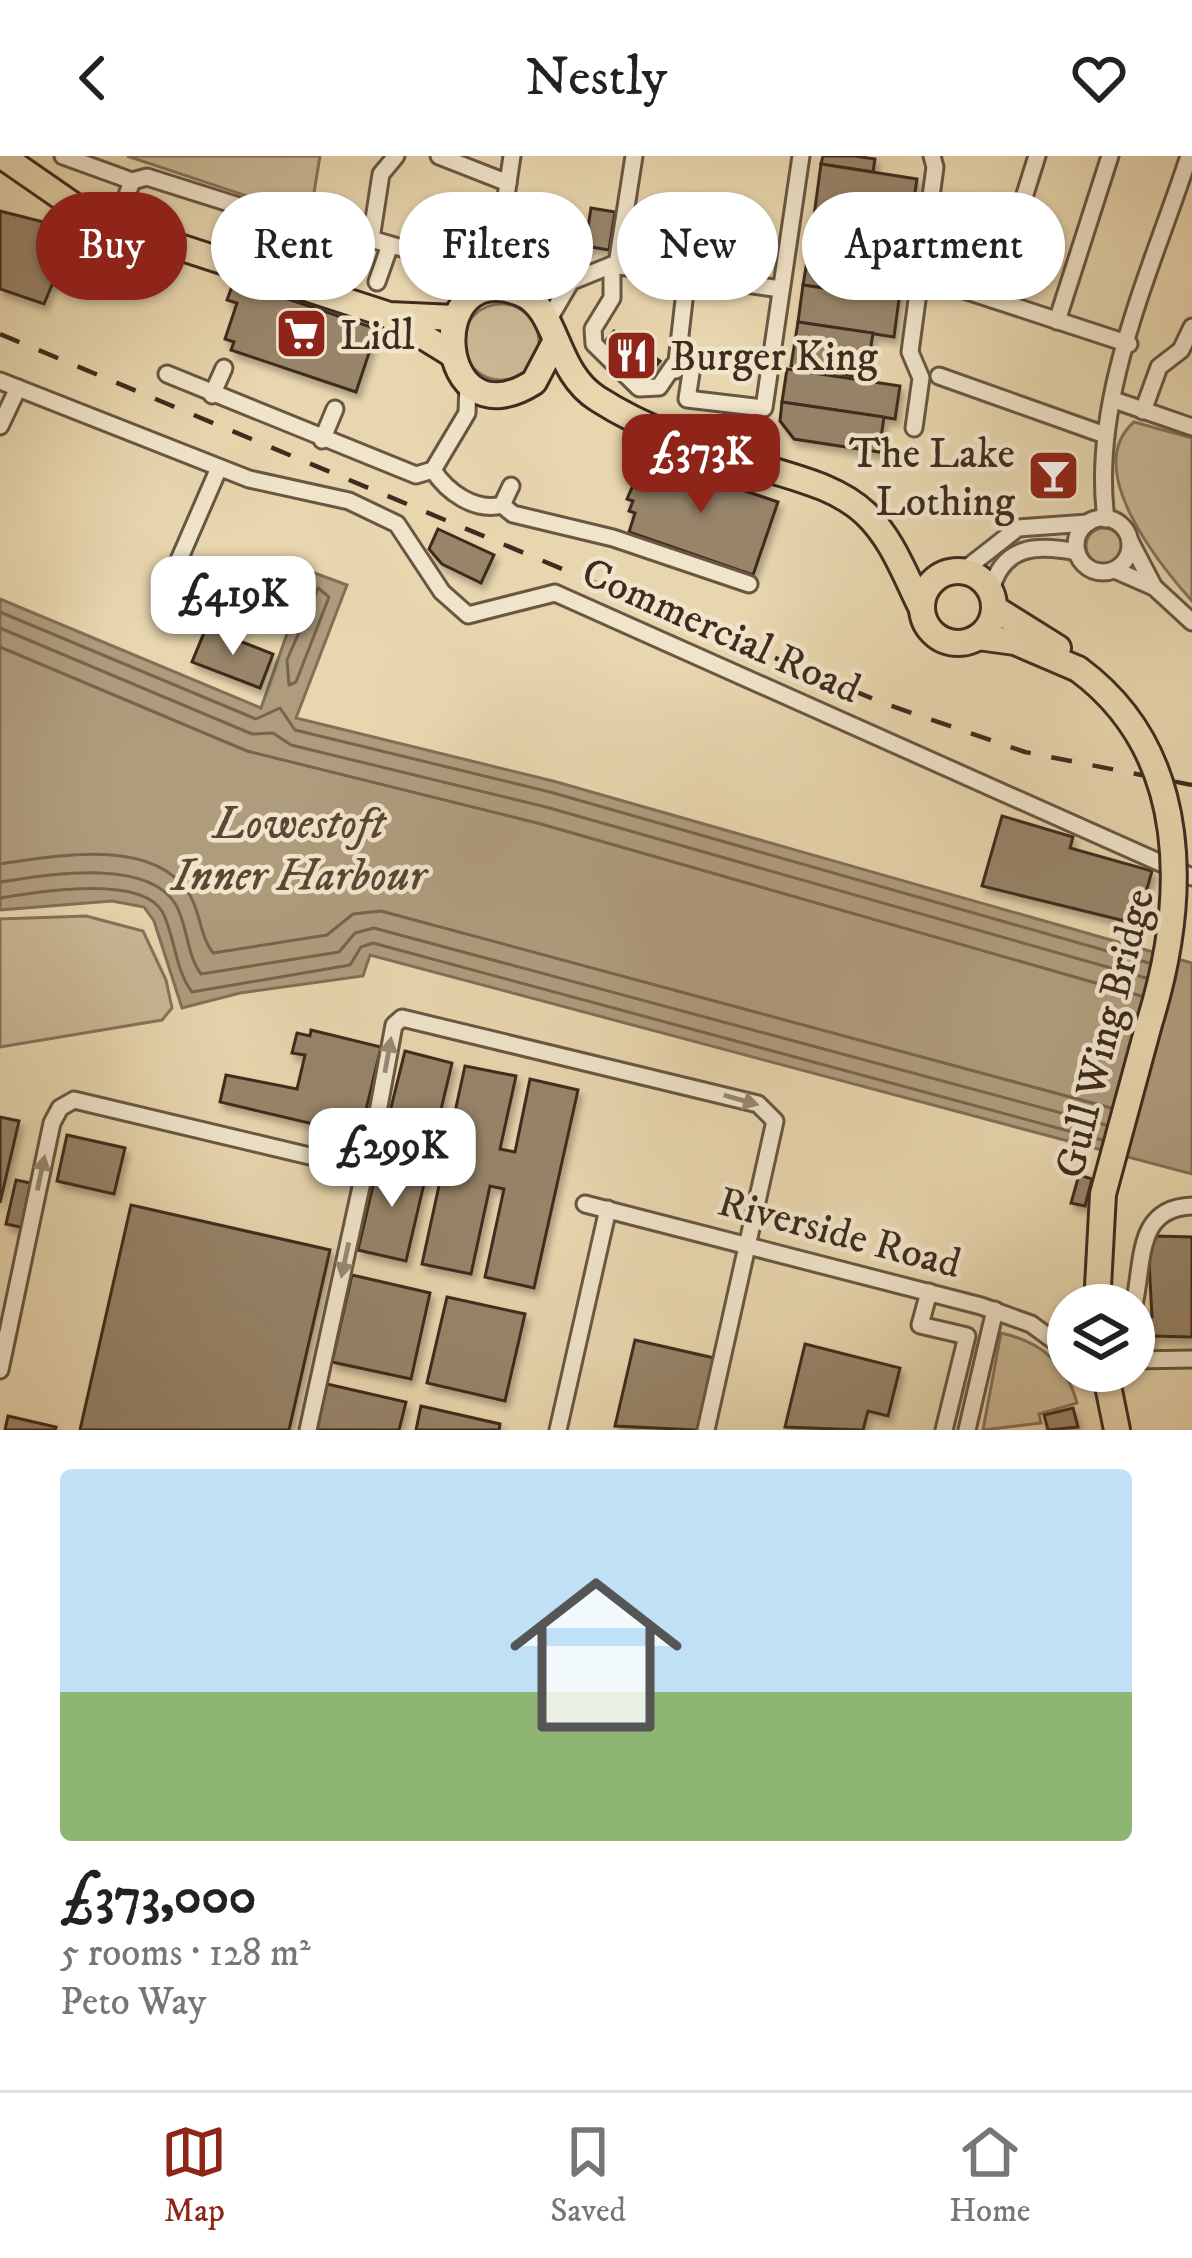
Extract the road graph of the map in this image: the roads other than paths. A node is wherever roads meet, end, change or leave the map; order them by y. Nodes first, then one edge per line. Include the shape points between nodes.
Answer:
1 (2, 156) edge
2 (63, 156) edge
3 (396, 156) edge
4 (439, 156) edge
5 (512, 156) edge
6 (634, 156) edge
7 (801, 156) edge
8 (932, 156) edge
9 (1037, 156) edge
10 (1110, 156) edge
11 (1189, 156) edge
12 (132, 181) junction
13 (508, 183) junction
14 (128, 192) edge
15 (507, 192) edge
16 (1026, 192) edge
17 (211, 197) edge
18 (375, 213) edge
19 (375, 240) edge
20 (389, 244) junction
21 (399, 247) edge
22 (614, 265) junction
23 (617, 265) edge
24 (593, 270) edge
25 (377, 282) dead end
26 (778, 288) edge
27 (782, 289) junction
28 (474, 300) edge
29 (525, 300) edge
30 (563, 300) edge
31 (685, 300) edge
32 (995, 300) edge
33 (388, 315) junction
34 (455, 318) junction
35 (1057, 321) junction
36 (1192, 327) edge
37 (551, 332) junction
38 (1129, 344) junction
39 (450, 353) junction
40 (224, 368) dead end
41 (680, 370) junction
42 (166, 374) dead end
43 (939, 376) dead end
44 (0, 381) edge
45 (468, 382) junction
46 (535, 382) junction
47 (18, 388) junction
48 (499, 394) junction
49 (212, 395) junction
50 (591, 395) junction
51 (1114, 400) junction
52 (335, 409) dead end
53 (1143, 411) junction
54 (467, 413) junction
55 (0, 426) edge
56 (1192, 427) edge
57 (914, 428) dead end
58 (1105, 435) junction
59 (322, 440) junction
60 (219, 468) junction
61 (433, 470) junction
62 (511, 486) dead end
63 (502, 505) junction
64 (1106, 519) junction
65 (1088, 523) junction
66 (1130, 540) junction
67 (891, 548) junction
68 (1077, 552) junction
69 (1115, 569) junction
70 (954, 572) junction
71 (172, 576) dead end
72 (749, 584) dead end
73 (1154, 586) junction
74 (993, 599) junction
75 (921, 607) junction
76 (1192, 622) edge
77 (978, 638) junction
78 (1078, 669) junction
79 (1192, 877) edge
80 (360, 1168) junction
81 (585, 1204) dead end
82 (1192, 1206) edge
83 (608, 1209) junction
84 (747, 1243) junction
85 (1098, 1284) edge
86 (1138, 1284) edge
87 (929, 1292) junction
88 (995, 1310) junction
89 (1047, 1336) edge
90 (1192, 1359) edge
91 (1155, 1360) edge
92 (0, 1370) edge
93 (1109, 1392) edge
94 (308, 1430) edge
95 (558, 1430) edge
96 (706, 1430) edge
97 (944, 1430) edge
98 (967, 1430) edge
99 (1117, 1430) edge

1 - 33 highway via 93,219
2 - 12 street
3 - 18 street via 381,174
4 - 13 street
5 - 13 street
6 - 22 street
7 - 27 street
8 - 57 street via 910,352 921,378
9 - 16 street
10 - 35 street
11 - 38 street
12 - 14 street
12 - 17 street via 147,177
13 - 15 street
19 - 20 street
20 - 21 street
20 - 25 street
22 - 23 street
22 - 24 street
22 - 41 street via 613,298 593,328 594,344 639,388 659,387
26 - 27 street
27 - 41 street via 764,408 687,399
28 - 34 highway
29 - 37 highway
30 - 37 street
31 - 41 street
32 - 35 street
33 - 34 highway
33 - 39 highway
34 - 39 highway
35 - 38 street
36 - 53 street via 1159,368
37 - 46 highway
37 - 50 highway
38 - 51 street
39 - 45 highway
40 - 49 street
42 - 49 street
43 - 58 street
44 - 47 street
45 - 48 highway
45 - 54 street
46 - 48 highway
46 - 50 highway
47 - 55 street
47 - 60 street
48 - 54 street
49 - 59 street
50 - 67 highway via 674,439 835,493 865,512
51 - 53 street
51 - 58 street
52 - 59 street
53 - 56 street
54 - 61 street
58 - 64 street
59 - 61 street via 404,474
60 - 71 street
60 - 79 street, Commercial Road via 349,501 397,524 442,592 468,615 555,593
61 - 63 street via 448,490 481,506
62 - 63 street
63 - 72 street
64 - 65 street
64 - 66 street
65 - 68 street
65 - 70 street via 1018,528
66 - 69 street
66 - 73 street
67 - 70 highway
67 - 75 highway
68 - 69 street via 1088,568
68 - 74 street via 1015,553 994,575
69 - 73 street
70 - 74 highway
70 - 75 highway via 928,586
73 - 76 street
74 - 77 highway
74 - 78 highway, Gull Wing Bridge
75 - 77 highway via 928,628 946,641
77 - 78 highway via 1015,642
78 - 85 highway, Gull Wing Bridge, bridge via 1119,704 1156,763 1172,804 1180,880 1166,969 1103,1194
80 -> 84 street via 394,1025 412,1018 758,1104 775,1120
92 -> 80 street via 52,1123 65,1103
80 -> 94 street
81 - 83 street, Riverside Road
82 - 86 street via 1166,1208 1152,1220
83 - 84 street, Riverside Road
83 - 95 street
84 - 87 street, Riverside Road
84 - 96 street
87 - 88 street, Riverside Road
87 - 97 street via 920,1324 968,1336
88 - 89 street, Riverside Road
88 - 98 street
90 - 91 street
93 - 99 highway

